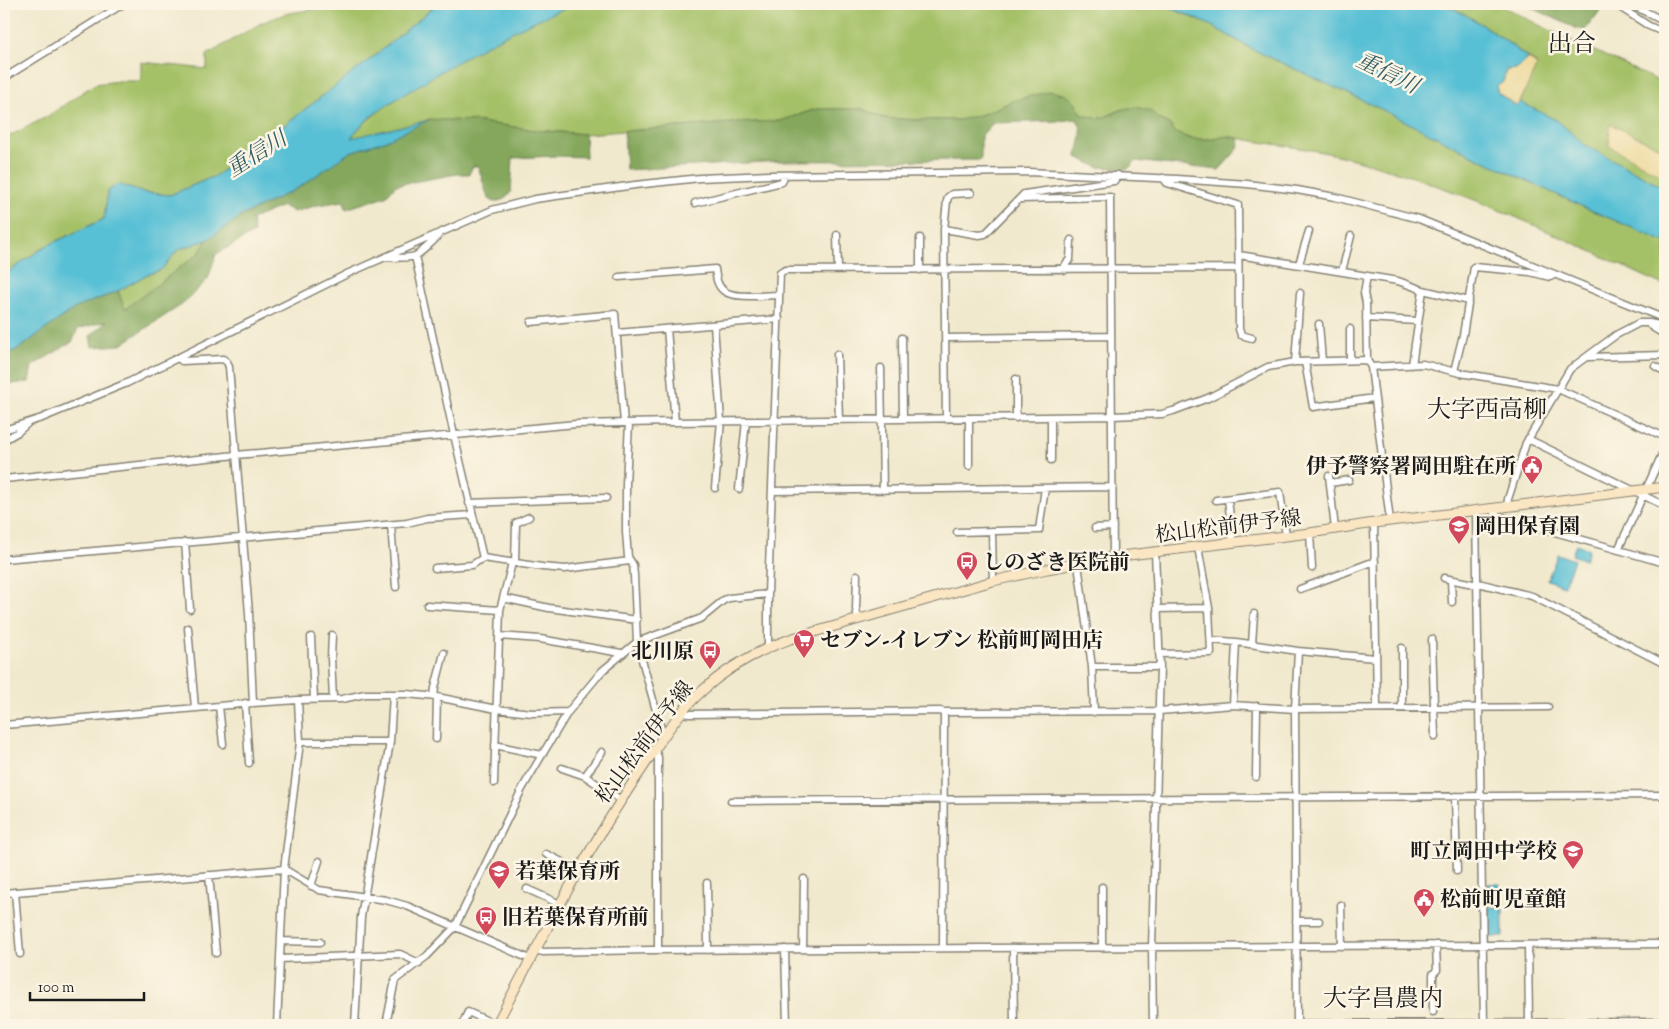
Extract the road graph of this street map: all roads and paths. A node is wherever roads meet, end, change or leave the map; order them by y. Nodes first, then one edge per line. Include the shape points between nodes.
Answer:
1 (123, 4) edge
2 (1616, 4) edge
3 (1632, 4) edge
4 (1665, 22) edge
5 (1649, 26) junction
6 (1665, 27) edge
7 (1665, 33) edge
8 (4, 78) edge
9 (785, 175) junction
10 (1118, 175) junction
11 (1163, 178) junction
12 (972, 193) dead end
13 (1021, 199) junction
14 (695, 204) dead end
15 (944, 229) junction
16 (1309, 231) dead end
17 (440, 232) junction
18 (837, 235) dead end
19 (1350, 236) dead end
20 (920, 238) dead end
21 (1071, 240) dead end
22 (1239, 254) junction
23 (386, 256) junction
24 (415, 256) junction
25 (1299, 264) junction
26 (1238, 268) junction
27 (1110, 269) junction
28 (838, 270) junction
29 (920, 270) junction
30 (945, 270) junction
31 (1064, 270) junction
32 (1342, 271) junction
33 (1555, 274) junction
34 (1367, 276) junction
35 (619, 277) dead end
36 (1423, 290) junction
37 (1300, 293) dead end
38 (780, 295) junction
39 (1469, 301) junction
40 (1366, 318) junction
41 (778, 319) junction
42 (1665, 319) edge
43 (1417, 321) junction
44 (531, 322) dead end
45 (1649, 323) junction
46 (1319, 324) dead end
47 (714, 325) junction
48 (1665, 326) edge
49 (667, 329) junction
50 (1350, 330) dead end
51 (617, 333) junction
52 (1665, 335) edge
53 (1111, 336) junction
54 (902, 338) dead end
55 (946, 338) junction
56 (1252, 338) dead end
57 (837, 354) dead end
58 (1665, 355) edge
59 (1587, 357) junction
60 (178, 358) junction
61 (1322, 360) junction
62 (1350, 360) junction
63 (1367, 360) junction
64 (1295, 362) junction
65 (1305, 362) junction
66 (1412, 365) junction
67 (1655, 366) dead end
68 (1371, 367) junction
69 (881, 368) dead end
70 (1454, 371) junction
71 (1665, 372) edge
72 (1016, 379) dead end
73 (1558, 389) junction
74 (1374, 398) junction
75 (1112, 416) junction
76 (1051, 417) junction
77 (969, 418) junction
78 (1016, 418) junction
79 (881, 419) junction
80 (903, 419) junction
81 (946, 419) junction
82 (774, 420) junction
83 (839, 420) junction
84 (721, 421) junction
85 (746, 421) junction
86 (30, 422) junction
87 (675, 422) junction
88 (627, 423) junction
89 (4, 430) edge
90 (454, 435) junction
91 (1665, 437) edge
92 (1528, 438) junction
93 (4, 440) edge
94 (1665, 448) edge
95 (236, 455) junction
96 (1051, 460) dead end
97 (969, 466) dead end
98 (4, 479) edge
99 (1349, 480) dead end
100 (1113, 487) junction
101 (1665, 487) edge
102 (715, 488) dead end
103 (1045, 488) junction
104 (739, 489) dead end
105 (883, 490) junction
106 (772, 491) junction
107 (1642, 492) junction
108 (606, 498) dead end
109 (1228, 499) junction
110 (1216, 500) dead end
111 (469, 502) junction
112 (1665, 506) edge
113 (1507, 507) junction
114 (1492, 509) junction
115 (1476, 511) junction
116 (472, 515) junction
117 (529, 517) dead end
118 (1390, 521) junction
119 (1374, 523) junction
120 (391, 525) junction
121 (1113, 527) junction
122 (1095, 528) dead end
123 (1335, 529) junction
124 (992, 531) junction
125 (957, 532) dead end
126 (1310, 533) junction
127 (1286, 536) junction
128 (243, 538) junction
129 (184, 542) junction
130 (1233, 543) junction
131 (1198, 547) junction
132 (1618, 550) junction
133 (1155, 552) junction
134 (483, 558) junction
135 (1114, 558) junction
136 (4, 559) edge
137 (630, 560) junction
138 (1374, 561) junction
139 (1665, 562) edge
140 (513, 563) junction
141 (1078, 564) junction
142 (435, 568) dead end
143 (1312, 568) dead end
144 (857, 575) dead end
145 (993, 580) junction
146 (1478, 584) junction
147 (396, 587) dead end
148 (1300, 589) dead end
149 (768, 594) junction
150 (503, 598) junction
151 (1452, 602) dead end
152 (427, 606) dead end
153 (1208, 608) junction
154 (190, 609) dead end
155 (1157, 609) junction
156 (500, 610) junction
157 (1254, 614) dead end
158 (858, 619) junction
159 (637, 620) junction
160 (188, 628) dead end
161 (332, 635) dead end
162 (499, 636) junction
163 (311, 637) dead end
164 (1432, 638) dead end
165 (1211, 640) junction
166 (637, 642) junction
167 (1236, 642) junction
168 (1252, 644) junction
169 (768, 647) junction
170 (1402, 648) dead end
171 (1298, 651) junction
172 (444, 653) dead end
173 (621, 654) junction
174 (1159, 654) junction
175 (1375, 658) junction
176 (1665, 664) edge
177 (1092, 667) junction
178 (1160, 667) junction
179 (393, 694) junction
180 (436, 697) junction
181 (314, 699) junction
182 (333, 699) junction
183 (298, 700) junction
184 (245, 703) junction
185 (253, 703) junction
186 (1233, 705) junction
187 (219, 706) junction
188 (1256, 706) junction
189 (1548, 707) dead end
190 (196, 708) junction
191 (1377, 708) junction
192 (1402, 708) junction
193 (1434, 708) junction
194 (1479, 708) junction
195 (496, 709) junction
196 (1295, 709) junction
197 (1159, 711) junction
198 (568, 712) junction
199 (944, 712) junction
200 (1094, 712) junction
201 (683, 713) junction
202 (4, 724) edge
203 (665, 736) junction
204 (1435, 737) dead end
205 (436, 739) dead end
206 (300, 742) junction
207 (390, 742) junction
208 (223, 744) dead end
209 (495, 745) junction
210 (655, 751) junction
211 (602, 752) dead end
212 (542, 755) junction
213 (249, 763) dead end
214 (562, 768) dead end
215 (585, 776) junction
216 (1256, 777) dead end
217 (494, 784) dead end
218 (1665, 795) edge
219 (1455, 796) junction
220 (1480, 796) junction
221 (1156, 798) junction
222 (1295, 798) junction
223 (621, 800) junction
224 (944, 800) junction
225 (731, 801) dead end
226 (546, 854) dead end
227 (319, 861) dead end
228 (284, 868) junction
229 (578, 870) junction
230 (1456, 871) dead end
231 (209, 874) junction
232 (804, 879) dead end
233 (707, 883) dead end
234 (311, 886) junction
235 (1102, 887) dead end
236 (527, 889) dead end
237 (15, 892) junction
238 (4, 893) edge
239 (364, 897) junction
240 (560, 904) junction
241 (1341, 905) dead end
242 (1296, 921) junction
243 (1319, 921) dead end
244 (454, 927) junction
245 (281, 941) junction
246 (320, 942) dead end
247 (1665, 944) edge
248 (1482, 945) junction
249 (1528, 945) junction
250 (1296, 946) junction
251 (1342, 946) junction
252 (1436, 946) junction
253 (1152, 947) junction
254 (944, 948) junction
255 (1013, 948) junction
256 (1102, 948) junction
257 (785, 949) junction
258 (803, 949) junction
259 (535, 950) junction
260 (658, 950) junction
261 (708, 950) junction
262 (216, 953) dead end
263 (20, 954) dead end
264 (359, 956) junction
265 (530, 959) junction
266 (280, 960) junction
267 (419, 962) junction
268 (1433, 1012) dead end
269 (1529, 1022) junction
270 (1665, 1022) edge
271 (1484, 1024) edge
272 (277, 1025) edge
273 (356, 1025) edge
274 (386, 1025) edge
275 (462, 1025) edge
276 (497, 1025) edge
277 (787, 1025) edge
278 (1014, 1025) edge
279 (1153, 1025) edge
280 (1297, 1025) edge

1 - 8 street
2 - 5 street
3 - 4 street
5 - 6 street
5 - 7 street
9 - 10 street via 1028,172
9 - 14 street via 782,182
9 - 17 street via 700,178 535,199 492,210
10 - 11 street
10 - 13 street via 1114,180 1024,194
11 - 22 street via 1167,183 1238,205
11 - 33 street via 1247,184 1335,197 1418,219
12 - 15 street via 948,197
13 - 15 street via 986,234
13 - 27 street via 1110,196
15 - 30 street
16 - 25 street
17 - 23 street
17 - 24 street
18 - 28 street
19 - 32 street
20 - 29 street
21 - 31 street via 1070,259
22 - 25 street
22 - 26 street
23 - 24 street
23 - 60 street
24 - 90 street
25 - 32 street
26 - 27 street
26 - 56 street via 1239,329 1241,335
27 - 31 street
27 - 53 street
28 - 29 street
28 - 38 street via 785,270 780,273
29 - 30 street
30 - 31 street
30 - 55 street
32 - 34 street
33 - 39 street via 1474,267
33 - 42 street
34 - 36 street via 1398,281
34 - 40 street via 1364,293
35 - 38 street via 715,269 717,281 724,291 731,294
36 - 39 street
36 - 43 street
37 - 64 street
38 - 41 street
39 - 70 street
40 - 43 street
40 - 63 street
41 - 47 street
41 - 82 street
43 - 66 street
44 - 51 street via 615,314
45 - 48 street
45 - 52 street
45 - 59 street via 1639,323 1616,335
46 - 61 street
47 - 49 street
47 - 84 street
49 - 51 street
49 - 87 street
50 - 62 street
51 - 88 street
53 - 55 street
53 - 75 street
54 - 80 street
55 - 81 street
57 - 83 street
58 - 59 street
59 - 73 street via 1570,369
60 - 86 street via 127,384
60 - 95 street via 223,359 227,362
61 - 62 street
61 - 65 street
62 - 63 street
63 - 68 street
64 - 65 street
64 - 75 street via 1268,367 1173,412
65 - 74 street via 1314,407
66 - 68 street
66 - 70 street via 1423,364
67 - 71 street
68 - 74 street
69 - 79 street
70 - 73 street
72 - 78 street
73 - 91 street
73 - 92 street
74 - 118 street
75 - 76 street
75 - 100 street
76 - 78 street
76 - 96 street
77 - 78 street
77 - 81 street
77 - 97 street
79 - 80 street
79 - 83 street
79 - 105 street
80 - 81 street
82 - 83 street
82 - 85 street
82 - 106 street
84 - 85 street
84 - 87 street
84 - 102 street
85 - 104 street
86 - 89 street
86 - 93 street
87 - 88 street
88 - 90 street via 576,424
88 - 137 street via 626,532
90 - 95 street
90 - 111 street
92 - 107 street
92 - 113 street
94 - 107 street
95 - 98 street
95 - 128 street
99 - 123 street via 1329,479
100 - 103 street
100 - 121 street
101 - 107 main road, 松山松前伊予線
103 - 105 street
103 - 124 street via 1039,530
105 - 106 street
106 - 149 street
107 - 112 street
107 - 113 main road, 松山松前伊予線
107 - 132 street
108 - 111 street
109 - 110 street
109 - 127 street via 1280,492
109 - 130 street
111 - 116 street
113 - 114 main road, 松山松前伊予線
114 - 115 main road, 松山松前伊予線
114 - 132 street via 1498,516
115 - 118 main road, 松山松前伊予線
115 - 146 street
116 - 120 street via 427,518
116 - 134 street
117 - 140 street via 516,523
118 - 119 main road, 松山松前伊予線
119 - 123 main road, 松山松前伊予線
119 - 138 street
120 - 128 street
120 - 147 street
121 - 122 street
121 - 135 street
123 - 126 main road, 松山松前伊予線
124 - 125 street
124 - 145 street
126 - 127 main road, 松山松前伊予線
126 - 143 street
127 - 130 main road, 松山松前伊予線
128 - 129 street
128 - 185 street
129 - 136 street
129 - 154 street
130 - 131 main road, 松山松前伊予線
131 - 133 main road, 松山松前伊予線
131 - 153 street
132 - 139 street
133 - 135 main road, 松山松前伊予線
133 - 155 street
134 - 140 street
134 - 142 street via 472,565
135 - 141 main road, 松山松前伊予線
137 - 140 street via 565,569
137 - 159 street
138 - 148 street
138 - 175 street
140 - 150 street
141 - 145 main road, 松山松前伊予線
141 - 177 street
144 - 158 street
145 - 158 main road, 松山松前伊予線
146 - 151 street via 1448,579
146 - 176 street via 1532,596
146 - 194 street
149 - 166 street via 729,598 702,618
149 - 169 street
150 - 156 street
150 - 159 street
152 - 156 street
153 - 155 street
153 - 165 street
155 - 174 street
156 - 162 street
157 - 168 street
158 - 169 main road, 松山松前伊予線
159 - 166 street
160 - 190 street
161 - 182 street
162 - 173 street via 540,639
162 - 195 street
163 - 181 street
164 - 193 street
165 - 167 street
165 - 174 street via 1211,653
166 - 173 street
166 - 203 street
167 - 168 street
167 - 186 street
168 - 171 street
169 - 201 main road, 松山松前伊予線 via 717,678
170 - 192 street
171 - 175 street
171 - 196 street
172 - 180 street via 435,688
173 - 198 street via 602,671
174 - 178 street
175 - 191 street
177 - 178 street
177 - 200 street
178 - 197 street
179 - 180 street
179 - 182 street
179 - 207 street
180 - 195 street
180 - 205 street
181 - 182 street
181 - 183 street
183 - 185 street
183 - 206 street
184 - 185 street
184 - 187 street
184 - 213 street
186 - 188 street
186 - 197 street
187 - 190 street
187 - 208 street
188 - 196 street
188 - 216 street
189 - 194 street
190 - 202 street
191 - 192 street
191 - 196 street
192 - 193 street
193 - 194 street
193 - 204 street
194 - 220 street
195 - 198 street
195 - 209 street
196 - 222 street
197 - 200 street
197 - 221 street
198 - 212 street
199 - 200 street
199 - 201 street
199 - 224 street
201 - 203 main road, 松山松前伊予線
203 - 210 main road, 松山松前伊予線
206 - 207 street
206 - 228 street
207 - 239 street
209 - 212 street
209 - 217 street
210 - 223 main road, 松山松前伊予線
210 - 260 street via 658,757
211 - 215 street
212 - 244 street
214 - 215 street
215 - 223 street
218 - 220 street
219 - 220 street
219 - 222 street
219 - 230 street
220 - 248 street
221 - 222 street
221 - 224 street
221 - 253 street
222 - 242 street
223 - 229 main road, 松山松前伊予線
224 - 225 street
224 - 254 street
226 - 229 street
227 - 234 street
228 - 231 street
228 - 234 street
228 - 245 street
229 - 240 main road, 松山松前伊予線
231 - 237 street
231 - 262 street
232 - 258 street
233 - 261 street
234 - 239 street
235 - 256 street
236 - 240 street
237 - 238 street
237 - 263 street
239 - 244 street via 407,906
239 - 264 street
240 - 259 main road, 松山松前伊予線
241 - 251 street
242 - 243 street
242 - 250 street
244 - 265 street
244 - 267 street
245 - 246 street
245 - 266 street
247 - 249 street
248 - 249 street
248 - 252 street
248 - 271 street
249 - 269 street
250 - 251 street
250 - 253 street
250 - 280 street
251 - 252 street
252 - 268 street
253 - 256 street
253 - 279 street
254 - 255 street
254 - 258 street
255 - 256 street
255 - 278 street
257 - 258 street
257 - 261 street
257 - 277 street
259 - 260 street
259 - 265 main road, 松山松前伊予線
260 - 261 street
264 - 266 street
264 - 267 street via 400,954
264 - 273 street
265 - 276 main road, 松山松前伊予線
266 - 272 street
267 - 274 street via 396,980
269 - 270 street
269 - 271 street
271 - 280 street
275 - 276 street via 468,1012

